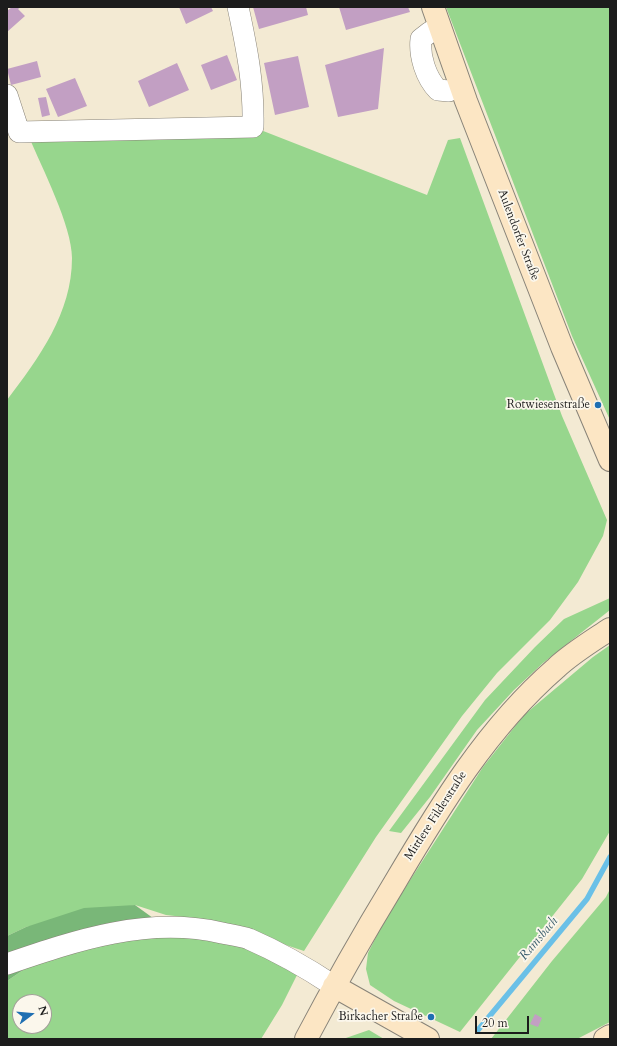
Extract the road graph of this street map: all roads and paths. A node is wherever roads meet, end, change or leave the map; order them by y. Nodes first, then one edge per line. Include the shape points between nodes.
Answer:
1 (238, 7) edge
2 (433, 7) edge
3 (430, 32) dead end
4 (449, 91) dead end
5 (7, 95) edge
6 (610, 460) edge
7 (610, 629) edge
8 (7, 964) edge
9 (334, 986) junction
10 (610, 1036) edge
11 (306, 1039) edge
12 (428, 1039) edge
13 (606, 1039) edge

1 - 5 street via 254,98 253,127 19,132
2 - 6 main road, Aulendorfer Straße via 466,101 562,347
3 - 4 street via 421,39 420,49 430,83 438,90
7 - 9 main road, Mittlere Filderstraße via 557,667 524,698 464,771 420,839
8 - 9 street via 60,945 119,931 164,926 201,928 248,939 299,963
9 - 11 main road, Mittlere Filderstraße
9 - 12 main road
10 - 13 main road

